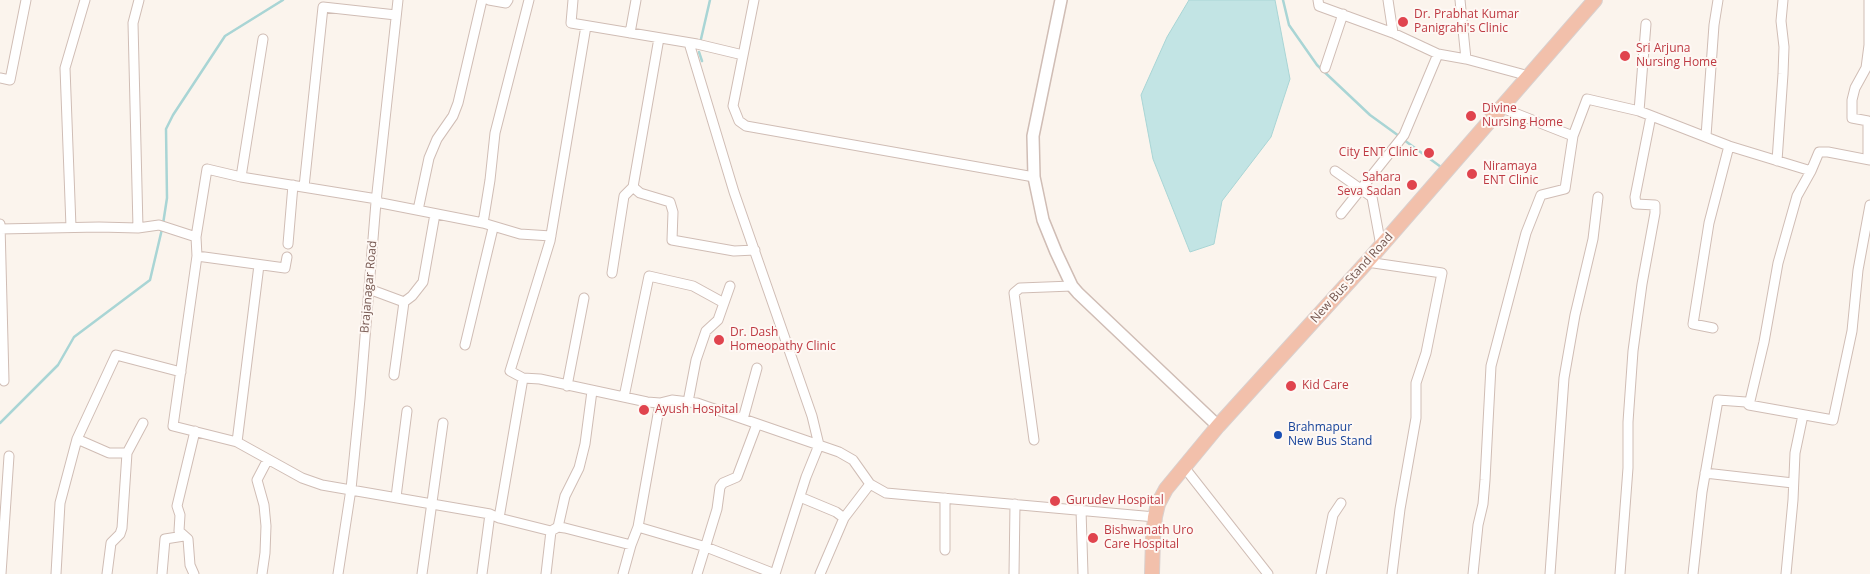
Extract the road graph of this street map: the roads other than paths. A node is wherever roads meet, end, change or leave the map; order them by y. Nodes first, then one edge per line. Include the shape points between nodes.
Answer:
1 (26, 0) edge
2 (85, 0) edge
3 (139, 0) edge
4 (398, 0) edge
5 (482, 0) edge
6 (489, 0) edge
7 (508, 0) edge
8 (530, 0) edge
9 (573, 0) edge
10 (636, 0) edge
11 (754, 0) edge
12 (1061, 0) edge
13 (1318, 0) edge
14 (1388, 0) edge
15 (1460, 0) edge
16 (1595, 0) edge
17 (1718, 0) edge
18 (1783, 0) edge
19 (1869, 0) edge
20 (1343, 14) junction
21 (396, 15) junction
22 (1646, 24) dead end
23 (586, 26) junction
24 (630, 33) junction
25 (1393, 33) junction
26 (659, 38) junction
27 (263, 40) dead end
28 (689, 43) junction
29 (1438, 54) junction
30 (743, 55) junction
31 (1466, 59) junction
32 (1325, 68) dead end
33 (1529, 76) junction
34 (0, 78) edge
35 (1502, 108) junction
36 (1639, 110) junction
37 (1651, 116) junction
38 (1573, 136) junction
39 (1706, 136) junction
40 (1729, 146) junction
41 (1869, 160) edge
42 (1776, 161) junction
43 (1335, 171) dead end
44 (1811, 171) junction
45 (241, 177) junction
46 (1034, 177) junction
47 (293, 185) junction
48 (304, 187) junction
49 (633, 187) junction
50 (1361, 190) junction
51 (1598, 197) dead end
52 (377, 201) junction
53 (1870, 205) edge
54 (418, 210) junction
55 (435, 214) junction
56 (1341, 214) dead end
57 (483, 223) junction
58 (0, 224) edge
59 (71, 227) junction
60 (138, 228) junction
61 (493, 228) junction
62 (0, 229) edge
63 (551, 236) junction
64 (196, 237) junction
65 (288, 244) dead end
66 (1381, 246) junction
67 (754, 250) junction
68 (197, 256) junction
69 (287, 257) dead end
70 (1367, 262) junction
71 (259, 265) junction
72 (612, 273) dead end
73 (730, 286) dead end
74 (1072, 286) junction
75 (369, 289) junction
76 (584, 298) dead end
77 (404, 302) junction
78 (724, 303) junction
79 (1713, 328) dead end
80 (465, 345) dead end
81 (757, 368) dead end
82 (181, 372) junction
83 (394, 375) dead end
84 (523, 378) junction
85 (4, 381) dead end
86 (567, 386) junction
87 (592, 391) junction
88 (624, 397) junction
89 (688, 402) junction
90 (660, 403) junction
91 (1748, 405) junction
92 (407, 411) dead end
93 (1803, 415) junction
94 (744, 419) junction
95 (143, 423) dead end
96 (443, 423) dead end
97 (757, 424) junction
98 (1218, 426) junction
99 (195, 431) junction
100 (77, 439) junction
101 (1034, 440) dead end
102 (237, 442) junction
103 (819, 445) junction
104 (128, 453) junction
105 (10, 456) dead end
106 (268, 459) junction
107 (1184, 467) junction
108 (1705, 473) junction
109 (1793, 483) junction
110 (870, 484) junction
111 (351, 490) junction
112 (396, 497) junction
113 (800, 497) junction
114 (945, 498) junction
115 (1341, 502) dead end
116 (432, 503) junction
117 (1015, 504) junction
118 (1081, 510) junction
119 (490, 514) junction
120 (1156, 517) junction
121 (499, 518) junction
122 (844, 518) junction
123 (638, 527) junction
124 (555, 529) junction
125 (184, 536) junction
126 (631, 545) junction
127 (706, 548) junction
128 (945, 550) dead end
129 (1, 574) edge
130 (56, 574) edge
131 (108, 574) edge
132 (162, 574) edge
133 (194, 574) edge
134 (262, 574) edge
135 (338, 574) edge
136 (422, 574) edge
137 (482, 574) edge
138 (546, 574) edge
139 (623, 574) edge
140 (697, 574) edge
141 (775, 574) edge
142 (820, 574) edge
143 (1014, 574) edge
144 (1083, 574) edge
145 (1152, 574) edge
146 (1268, 574) edge
147 (1321, 574) edge
148 (1392, 574) edge
149 (1473, 574) edge
150 (1550, 574) edge
151 (1620, 574) edge
152 (1693, 574) edge
153 (1786, 574) edge

1 - 34 street via 10,80
2 - 59 street via 65,68
3 - 60 street via 133,23
4 - 21 street, Brajanagar Road
5 - 54 street via 458,103 453,116 436,139
6 - 7 street via 506,3
8 - 57 street via 494,133
9 - 23 street via 571,23
10 - 24 street
11 - 30 street
12 - 46 street via 1033,136
13 - 20 street via 1318,6
14 - 25 street
15 - 31 street
16 - 33 highway, New Bus Stand Road
17 - 39 street
18 - 42 street via 1784,74
19 - 41 street via 1866,68 1854,88 1852,118 1868,121
20 - 25 street
20 - 32 street
21 - 48 street via 323,7
21 - 52 street, Brajanagar Road
22 - 36 street
23 - 24 street
23 - 63 street
24 - 26 street
25 - 29 street
26 - 28 street
26 - 49 street
27 - 45 street
28 - 30 street
28 - 67 street
29 - 31 street
29 - 50 street via 1404,135
30 - 46 street via 733,106 739,121 746,126
31 - 33 street
33 - 35 highway, New Bus Stand Road
35 - 38 street
35 - 66 highway, New Bus Stand Road
36 - 37 street
36 - 38 street via 1587,99
37 - 39 street
37 - 151 street via 1635,197 1636,204 1655,205 1655,214 1633,351
38 - 149 street via 1565,189 1541,195 1526,233 1491,366 1483,504
39 - 40 street
40 - 42 street
40 - 79 street via 1709,223 1692,324
41 - 44 street via 1819,152
42 - 44 street
43 - 50 street
44 - 91 street via 1797,196 1778,264 1764,342
45 - 47 street
45 - 64 street via 207,169
46 - 74 street via 1043,220
47 - 48 street
47 - 65 street
48 - 52 street
49 - 67 street via 670,202 672,240 734,251
49 - 72 street via 624,196
50 - 56 street
50 - 66 street via 1372,197
51 - 150 street via 1593,239 1564,378
52 - 54 street
52 - 75 street, Brajanagar Road
53 - 93 street via 1858,270 1852,331 1834,420
54 - 55 street
55 - 57 street
55 - 77 street via 423,282
57 - 61 street
58 - 62 street
59 - 60 street
59 - 62 street
60 - 64 street via 159,226
61 - 63 street
61 - 80 street
62 - 85 street
63 - 84 street via 510,371
64 - 68 street
66 - 70 highway, New Bus Stand Road
67 - 103 street via 812,416
68 - 71 street
68 - 82 street
69 - 71 street via 285,268
70 - 98 highway, New Bus Stand Road
70 - 148 street via 1442,273 1426,353 1416,383 1416,418
71 - 102 street
73 - 78 street
74 - 98 street
74 - 101 street via 1020,288 1014,292
75 - 77 street
75 - 111 street, Brajanagar Road
76 - 86 street
77 - 83 street
78 - 88 street via 693,286 649,276
78 - 89 street via 718,320 706,332 696,360
81 - 94 street
82 - 99 street via 173,426
82 - 100 street via 116,355
84 - 86 street
84 - 121 street
86 - 87 street
87 - 88 street
87 - 124 street via 579,468 565,496
88 - 90 street
89 - 90 street via 672,400
89 - 94 street
90 - 123 street
91 - 93 street
91 - 108 street via 1746,402 1718,400
92 - 112 street
93 - 109 street
94 - 97 street
95 - 104 street
96 - 116 street
97 - 103 street
97 - 127 street via 737,477 721,485
98 - 107 highway, New Bus Stand Road
99 - 102 street
99 - 125 street via 177,506 179,531
100 - 104 street via 110,453
100 - 130 street via 60,503
102 - 106 street
103 - 110 street via 853,460
103 - 113 street
104 - 131 street via 122,528 111,543
105 - 129 street
106 - 111 street via 302,478
106 - 134 street via 257,480 266,526
107 - 120 highway, New Bus Stand Road via 1166,489
107 - 146 street
108 - 109 street
108 - 152 street
109 - 153 street
110 - 114 street via 886,494
110 - 122 street
111 - 112 street
111 - 135 street, Brajanagar Road
112 - 116 street
113 - 122 street
113 - 141 street
114 - 117 street
114 - 128 street
115 - 147 street via 1333,515
116 - 119 street
116 - 136 street
117 - 118 street
117 - 143 street
118 - 120 street
118 - 144 street
119 - 121 street
119 - 137 street
120 - 145 highway, New Bus Stand Road
121 - 124 street
122 - 142 street
123 - 126 street
123 - 127 street
124 - 126 street
124 - 138 street
125 - 132 street via 164,539
125 - 133 street via 188,539 190,566
126 - 139 street
127 - 140 street
127 - 141 street

